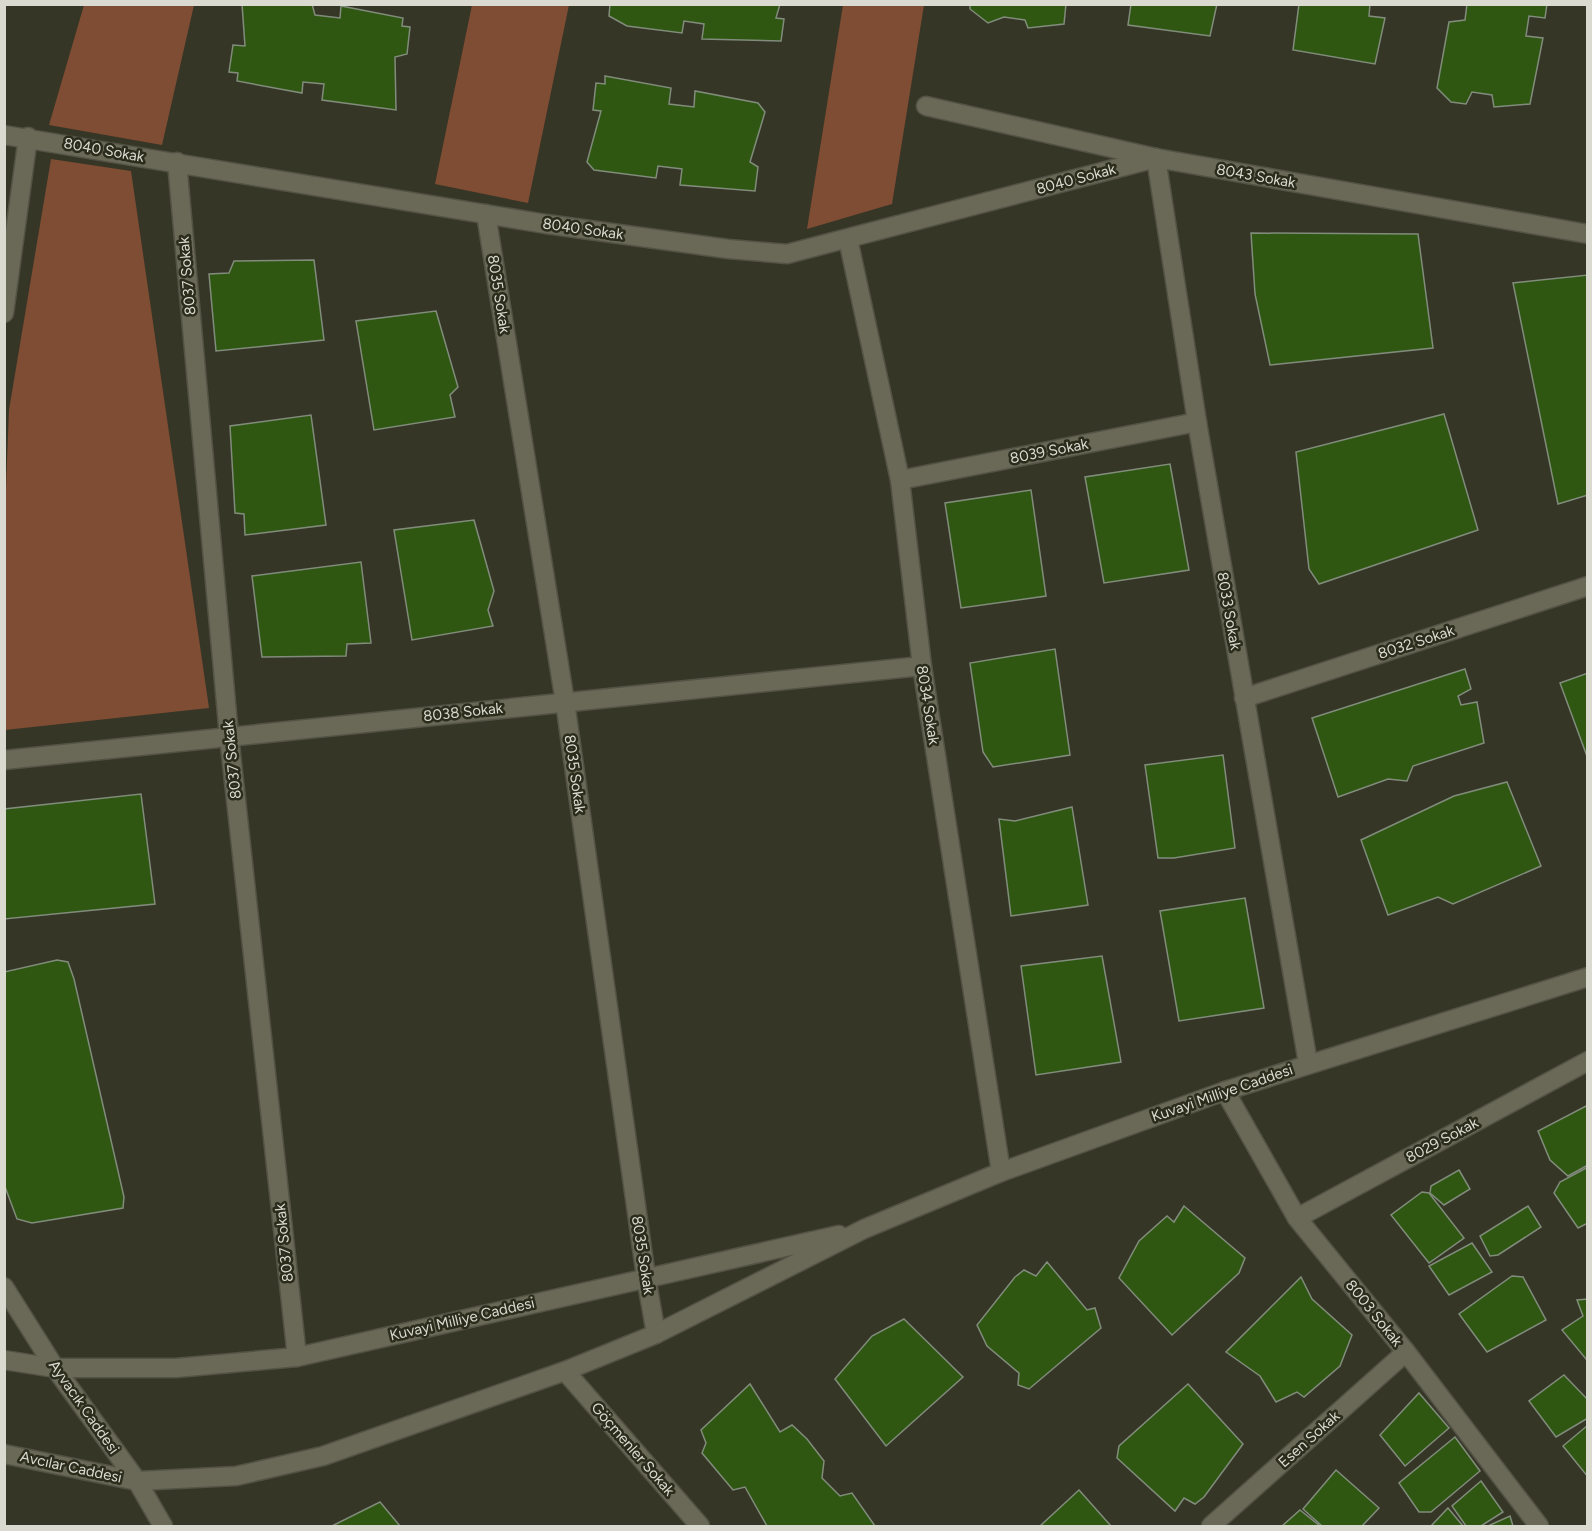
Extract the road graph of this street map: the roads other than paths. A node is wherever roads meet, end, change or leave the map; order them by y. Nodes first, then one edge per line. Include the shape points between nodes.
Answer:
1 (926, 106) dead end
2 (4, 135) edge
3 (28, 137) junction
4 (1156, 158) junction
5 (177, 162) junction
6 (486, 214) junction
7 (1587, 234) edge
8 (848, 239) junction
9 (4, 313) edge
10 (1197, 422) junction
11 (900, 480) junction
12 (1587, 586) edge
13 (922, 666) junction
14 (1244, 698) junction
15 (565, 702) junction
16 (229, 736) junction
17 (4, 760) edge
18 (1587, 977) edge
19 (1587, 1061) edge
20 (1308, 1063) junction
21 (1225, 1091) junction
22 (1001, 1172) junction
23 (1297, 1218) junction
24 (864, 1229) junction
25 (646, 1277) junction
26 (4, 1287) edge
27 (656, 1334) junction
28 (1406, 1352) junction
29 (297, 1357) junction
30 (4, 1360) edge
31 (55, 1368) junction
32 (565, 1371) junction
33 (4, 1454) edge
34 (137, 1481) junction
35 (163, 1527) edge
36 (700, 1527) edge
37 (1211, 1527) edge
38 (1539, 1527) edge

1 - 4 street, 8043 Sokak
2 - 3 street, 8040 Sokak
3 - 5 street, 8040 Sokak
3 - 9 street
4 - 7 street, 8043 Sokak
4 - 8 street, 8040 Sokak
4 - 10 street, 8033 Sokak
5 - 6 street, 8040 Sokak
5 - 16 street, 8037 Sokak
6 - 8 street, 8040 Sokak via 787,254
6 - 15 street, 8035 Sokak
8 - 11 street, 8034 Sokak
10 - 11 street, 8039 Sokak
10 - 14 street, 8033 Sokak
11 - 13 street, 8034 Sokak
12 - 14 street, 8032 Sokak
13 - 15 street, 8038 Sokak
13 - 22 street, 8034 Sokak
14 - 20 street, 8033 Sokak
15 - 16 street, 8038 Sokak
15 - 25 street, 8035 Sokak
16 - 17 street, 8038 Sokak
16 - 29 street, 8037 Sokak
18 - 20 street, Kuvayi Milliye Caddesi
19 - 23 street, 8029 Sokak
20 - 21 street, Kuvayi Milliye Caddesi
21 - 22 street, Kuvayi Milliye Caddesi
21 - 23 street, 8003 Sokak
22 - 24 street, Kuvayi Milliye Caddesi
23 - 28 street, 8003 Sokak
24 - 25 street, Kuvayi Milliye Caddesi
24 - 27 street, Kuvayi Milliye Caddesi
25 - 27 street, 8035 Sokak
25 - 29 street, Kuvayi Milliye Caddesi
26 - 31 street, Ayvacık Caddesi
27 - 32 street, Kuvayi Milliye Caddesi
28 - 37 street, Esen Sokak
28 - 38 street, 8003 Sokak
29 - 31 street, Kuvayi Milliye Caddesi via 176,1368
30 - 31 street
31 - 34 street, Ayvacık Caddesi
32 - 34 street, Kuvayi Milliye Caddesi via 323,1456 236,1476
32 - 36 street, Göçmenler Sokak
33 - 34 street, Avcılar Caddesi
34 - 35 street, Ayvacık Caddesi

